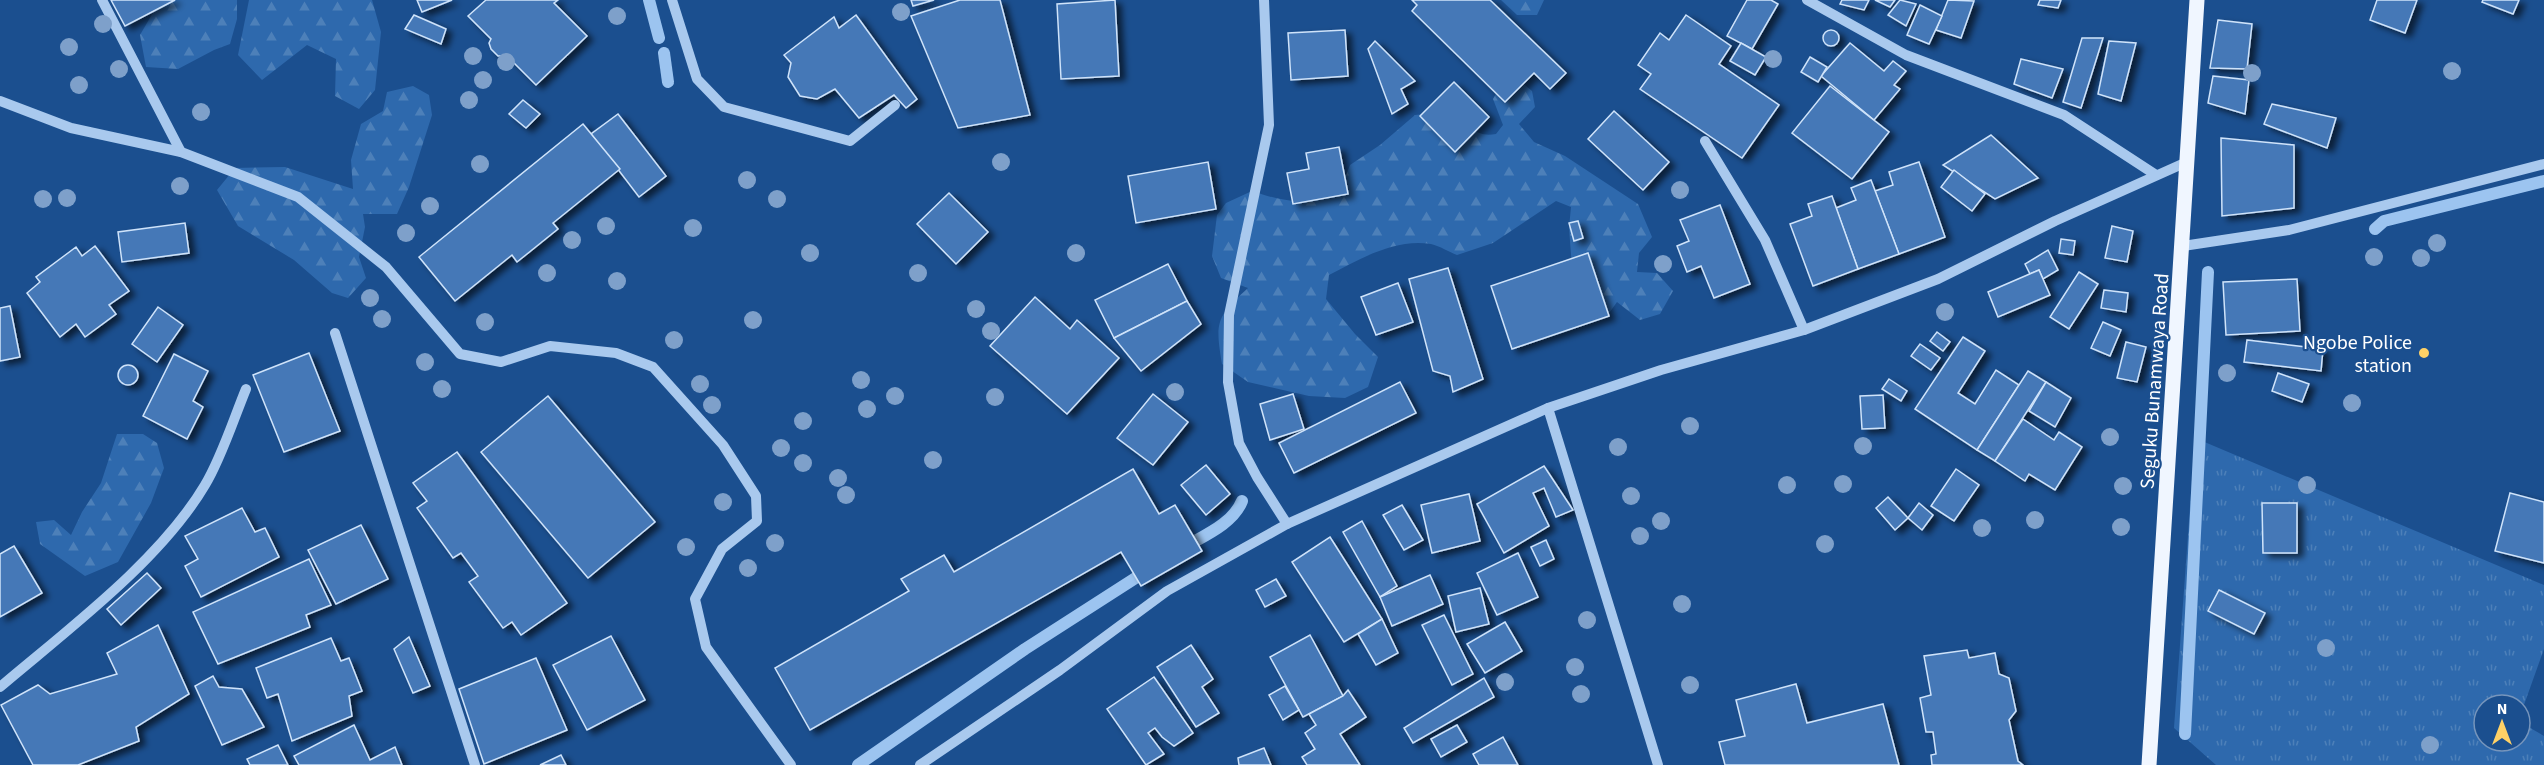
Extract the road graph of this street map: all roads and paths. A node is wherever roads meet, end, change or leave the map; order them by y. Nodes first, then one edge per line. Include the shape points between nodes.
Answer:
1 (102, 0) edge
2 (672, 0) edge
3 (1264, 0) edge
4 (1807, 0) edge
5 (2197, 0) edge
6 (0, 101) edge
7 (895, 105) dead end
8 (1704, 141) dead end
9 (181, 152) junction
10 (2189, 160) junction
11 (2544, 164) edge
12 (2156, 175) junction
13 (2183, 246) junction
14 (1804, 330) junction
15 (335, 333) dead end
16 (246, 389) dead end
17 (1548, 408) junction
18 (1287, 524) junction
19 (0, 687) edge
20 (475, 765) edge
21 (791, 765) edge
22 (920, 765) edge
23 (1658, 765) edge
24 (2149, 765) edge

1 - 9 street
2 - 7 street via 698,79 724,107 850,141
3 - 18 street via 1269,125 1229,315 1228,382 1239,443
4 - 12 street via 1906,55 2064,115
5 - 10 main road, Seguku Bunamwaya Road
6 - 9 street via 71,128
8 - 14 street via 1765,240
9 - 21 street via 298,196 386,267 460,354 501,362 550,346 616,353 653,367 723,445 756,496 757,521 722,549 695,599 706,646
10 - 12 street
10 - 13 main road, Seguku Bunamwaya Road
11 - 13 street via 2289,230
12 - 14 street via 1938,279
13 - 24 main road, Seguku Bunamwaya Road
14 - 17 street via 1661,370
15 - 20 street
16 - 19 street via 205,485 180,519 106,596
17 - 18 street
17 - 23 street
18 - 22 street via 1167,591

